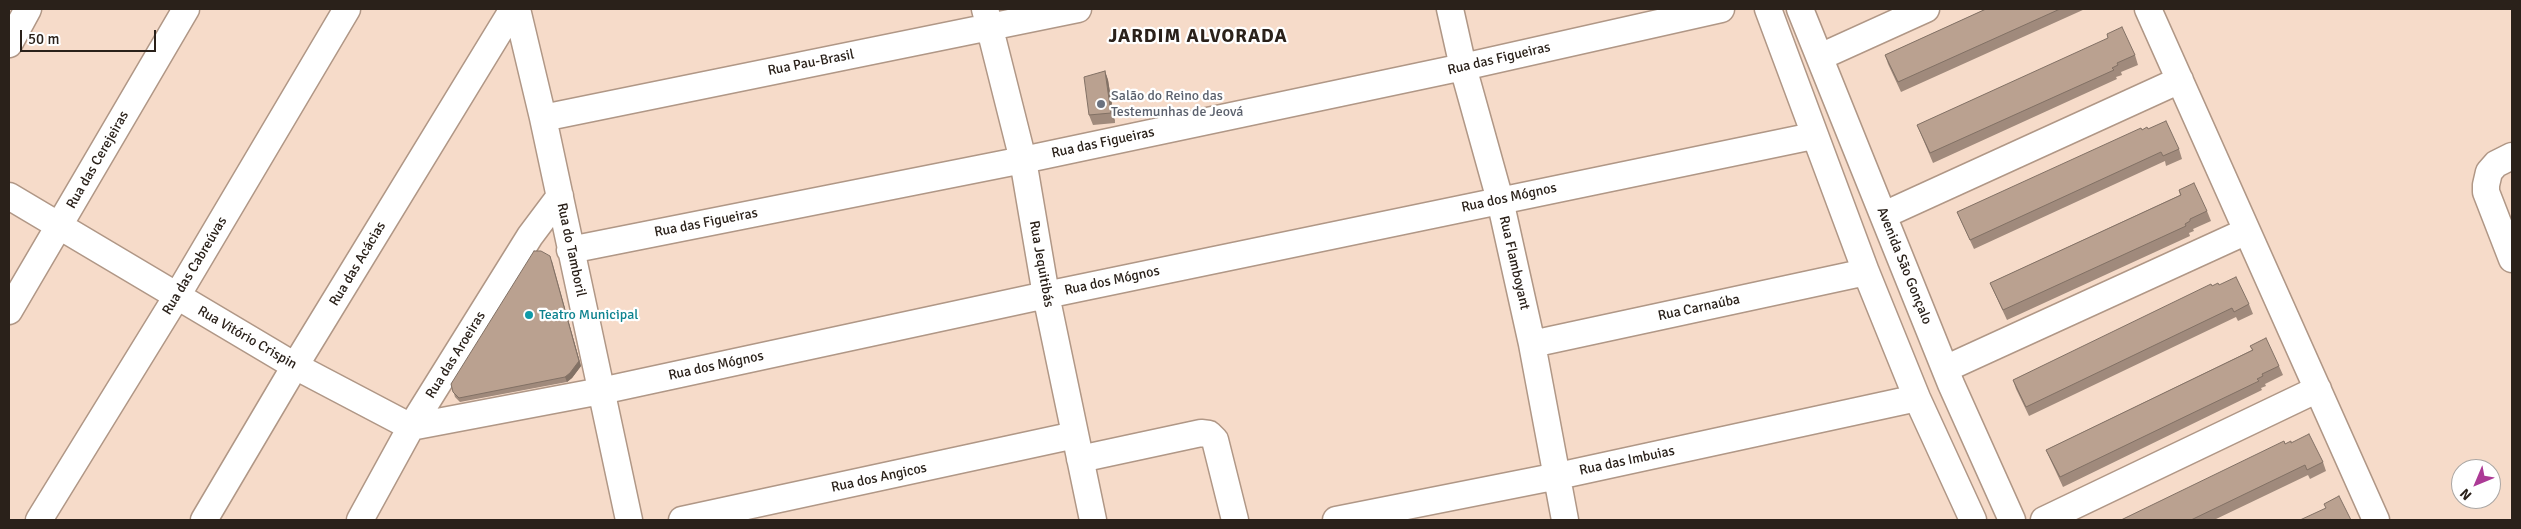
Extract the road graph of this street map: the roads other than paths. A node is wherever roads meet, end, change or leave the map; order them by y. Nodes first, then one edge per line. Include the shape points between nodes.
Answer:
1 (28, 9) edge
2 (186, 9) edge
3 (347, 9) edge
4 (515, 9) edge
5 (1078, 9) edge
6 (1450, 9) edge
7 (1721, 9) edge
8 (1768, 9) edge
9 (1800, 9) edge
10 (1926, 9) edge
11 (2148, 9) edge
12 (987, 18) edge
13 (9, 44) edge
14 (1820, 57) junction
15 (1463, 67) junction
16 (2180, 80) junction
17 (543, 118) junction
18 (1813, 136) junction
19 (2512, 156) edge
20 (1023, 160) junction
21 (9, 196) edge
22 (560, 196) junction
23 (1500, 200) junction
24 (1884, 215) junction
25 (58, 227) junction
26 (2247, 231) junction
27 (570, 250) junction
28 (2512, 259) edge
29 (1866, 272) junction
30 (1046, 295) junction
31 (177, 296) junction
32 (9, 311) edge
33 (1532, 344) junction
34 (295, 366) junction
35 (1945, 369) junction
36 (2318, 389) junction
37 (601, 391) junction
38 (1917, 398) junction
39 (411, 427) junction
40 (1078, 447) junction
41 (1558, 476) junction
42 (39, 520) edge
43 (204, 520) edge
44 (360, 520) edge
45 (629, 520) edge
46 (682, 520) edge
47 (1093, 520) edge
48 (1235, 520) edge
49 (1336, 520) edge
50 (1564, 520) edge
51 (1973, 520) edge
52 (2012, 520) edge
53 (2044, 520) edge
54 (2376, 520) edge

1 - 13 street
2 - 25 street, Rua das Cerejeiras
3 - 31 street, Rua das Cabreúvas
4 - 17 street, Rua do Tamboril
4 - 34 street, Rua das Acácias
5 - 12 street, Rua Pau-Brasil
6 - 15 street, Rua Flamboyant
7 - 15 street, Rua das Figueiras
8 - 18 street
9 - 14 street, Avenida São Gonçalo
10 - 14 street
11 - 16 street
12 - 17 street, Rua Pau-Brasil
12 - 20 street, Rua Jequitibás
14 - 24 street, Avenida São Gonçalo
15 - 20 street, Rua das Figueiras
15 - 23 street, Rua Flamboyant
16 - 24 street
16 - 26 street
17 - 22 street, Rua do Tamboril
18 - 23 street, Rua dos Mógnos
18 - 29 street
19 - 28 street via 2496,164 2490,172 2486,192
20 - 27 street, Rua das Figueiras
20 - 30 street, Rua Jequitibás
21 - 25 street, Rua Vitório Crispin
22 - 27 street, Rua do Tamboril
22 - 39 street, Rua das Aroeiras via 530,236
23 - 30 street, Rua dos Mógnos
23 - 33 street, Rua Flamboyant
24 - 35 street, Avenida São Gonçalo
25 - 31 street, Rua Vitório Crispin
25 - 32 street, Rua das Cerejeiras
26 - 35 street
26 - 36 street
27 - 37 street, Rua do Tamboril
29 - 33 street, Rua Carnaúba
29 - 38 street
30 - 37 street, Rua dos Mógnos
30 - 40 street, Rua Jequitibás
31 - 34 street, Rua Vitório Crispin
31 - 42 street, Rua das Cabreúvas
33 - 41 street, Rua Flamboyant
34 - 39 street, Rua Vitório Crispin
34 - 43 street, Rua das Acácias
35 - 52 street, Avenida São Gonçalo
36 - 53 street
36 - 54 street
37 - 39 street, Rua dos Mógnos
37 - 45 street, Rua do Tamboril
38 - 41 street, Rua das Imbuias
38 - 51 street
39 - 44 street, Rua das Aroeiras
40 - 46 street, Rua dos Angicos
40 - 47 street, Rua Jequitibás
40 - 48 street, Rua dos Angicos via 1210,434 1215,440
41 - 49 street, Rua das Imbuias
41 - 50 street, Rua Flamboyant

